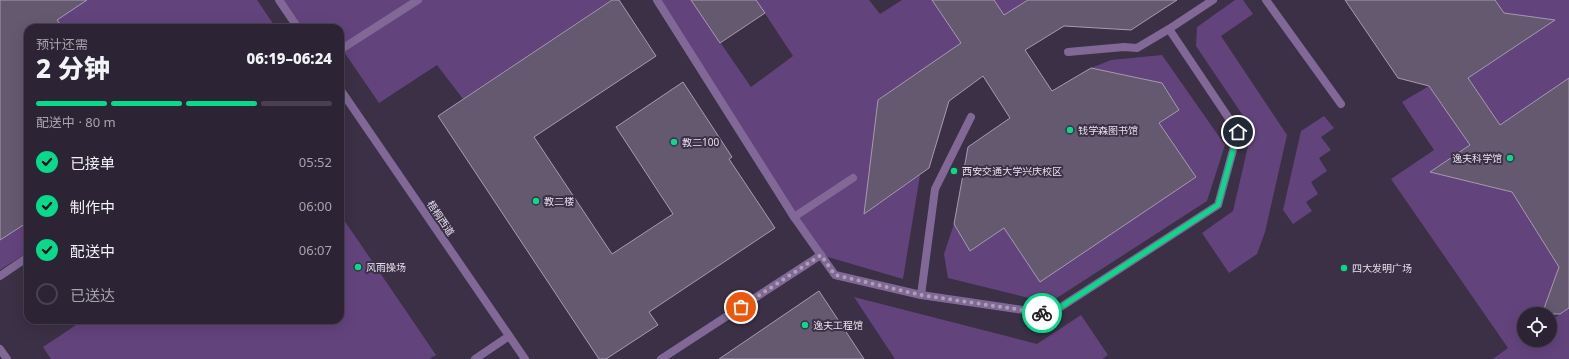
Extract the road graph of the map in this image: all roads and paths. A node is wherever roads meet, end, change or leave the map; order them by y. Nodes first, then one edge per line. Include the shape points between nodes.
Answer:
1 (279, 0) edge
2 (418, 0) edge
3 (657, 0) edge
4 (1213, 0) edge
5 (1266, 0) edge
6 (295, 24) edge
7 (1169, 29) junction
8 (344, 47) edge
9 (1068, 52) dead end
10 (344, 95) edge
11 (1341, 104) dead end
12 (971, 117) dead end
13 (853, 178) dead end
14 (794, 216) junction
15 (821, 255) junction
16 (24, 260) edge
17 (0, 276) edge
18 (921, 295) junction
19 (509, 336) junction
20 (0, 349) edge
21 (7, 359) edge
22 (475, 359) edge
23 (524, 359) edge
24 (662, 359) edge

1 - 6 street
2 - 8 street
3 - 14 street
4 - 7 street
5 - 11 street
7 - 9 street via 1137,48
7 - 18 street via 1238,132 1218,205 1050,314
10 - 19 street, 梧桐西道
12 - 18 street via 935,189
13 - 14 street
14 - 15 street
15 - 18 street via 835,275
15 - 24 street
16 - 17 street
19 - 22 street
19 - 23 street, 梧桐西道
20 - 21 street

